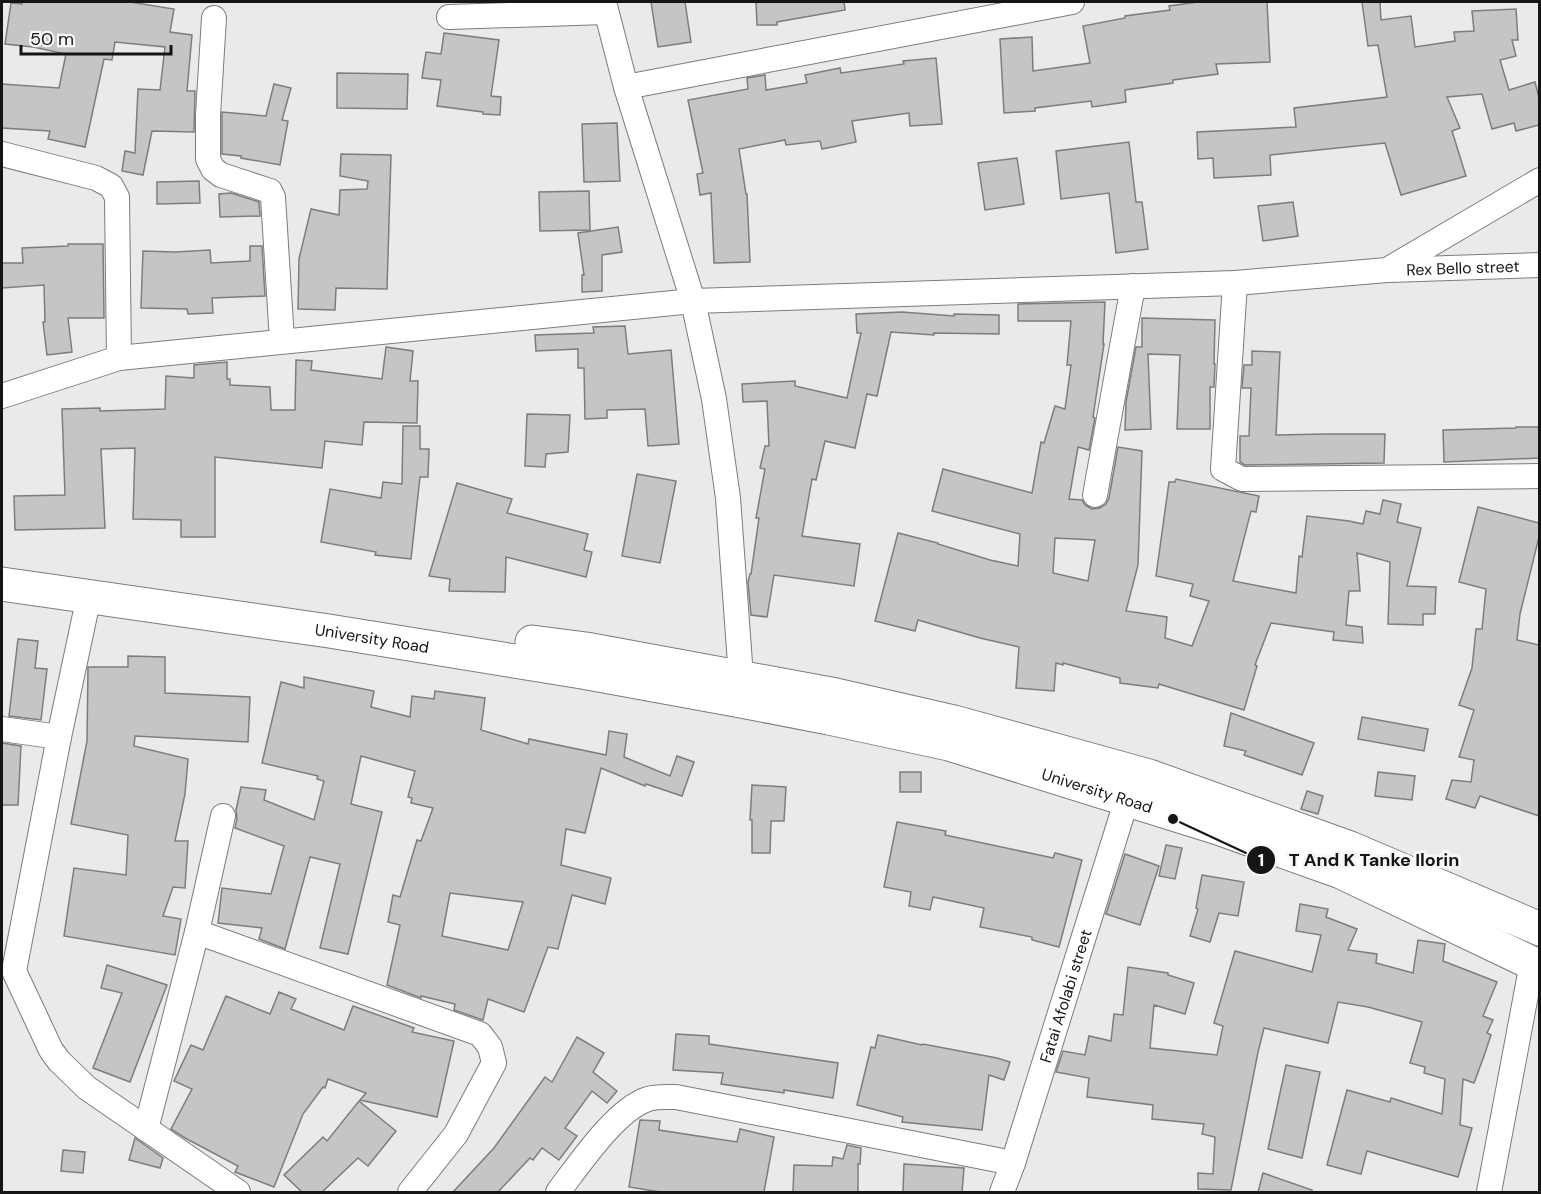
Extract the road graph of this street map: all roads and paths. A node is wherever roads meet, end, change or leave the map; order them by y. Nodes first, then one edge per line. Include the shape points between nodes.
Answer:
1 (1072, 2) edge
2 (605, 7) edge
3 (449, 17) dead end
4 (214, 18) dead end
5 (626, 87) junction
6 (2, 154) edge
7 (1539, 180) edge
8 (1539, 265) edge
9 (1387, 270) junction
10 (1235, 283) junction
11 (1133, 286) junction
12 (693, 301) junction
13 (282, 341) junction
14 (119, 358) junction
15 (2, 396) edge
16 (1539, 476) edge
17 (1095, 495) dead end
18 (2, 563) edge
19 (2, 584) edge
20 (89, 597) junction
21 (741, 689) junction
22 (2, 729) edge
23 (58, 737) junction
24 (1127, 800) junction
25 (223, 816) dead end
26 (1539, 928) edge
27 (197, 932) junction
28 (1536, 965) edge
29 (8, 974) edge
30 (146, 1129) junction
31 (1013, 1163) junction
32 (238, 1192) edge
33 (410, 1192) edge
34 (558, 1192) edge
35 (1002, 1192) edge
36 (1489, 1192) edge

1 - 5 street
2 - 3 street
2 - 5 street
4 - 13 street via 208,159 221,175 270,191 273,197
5 - 12 street
6 - 14 street via 96,178 111,186 117,197
7 - 9 street
8 - 9 street, Rex Bello street
9 - 10 street, Rex Bello street
10 - 11 street, Rex Bello street
10 - 16 street via 1223,469 1242,479
11 - 12 street, Rex Bello street
11 - 17 street
12 - 13 street, Rex Bello street
12 - 21 street via 714,399 728,498
13 - 14 street, Rex Bello street
14 - 15 street, Rex Bello street
18 - 21 main road, University Road via 586,649
19 - 20 main road, University Road
20 - 21 main road, University Road via 582,672
20 - 23 street
21 - 24 main road, University Road via 829,718 948,744
21 - 26 main road, University Road via 836,695 954,722 1149,777 1350,848
22 - 23 street
23 - 29 street
24 - 28 main road, University Road via 1341,872
24 - 31 street, Fatai Afolabi street
25 - 27 street
27 - 30 street
27 - 33 street via 480,1034 490,1047 494,1063 456,1134
28 - 36 street
29 - 30 street via 59,1061 87,1088
30 - 32 street
31 - 34 street via 676,1097 648,1098 627,1110 600,1137
31 - 35 street, Fatai Afolabi street

